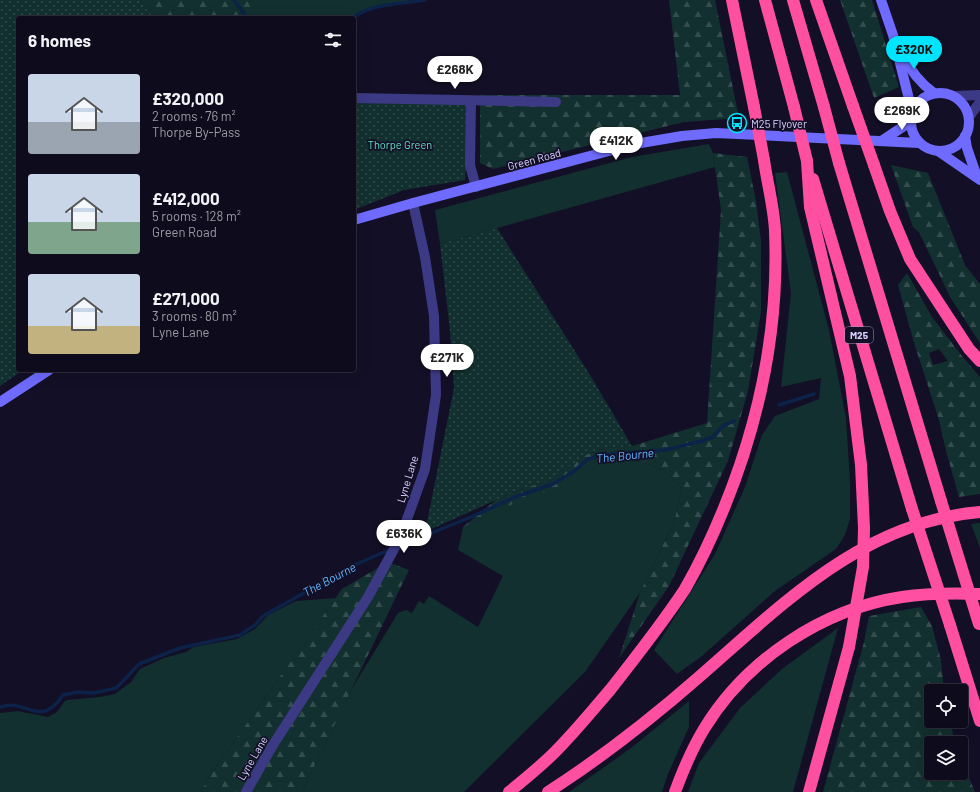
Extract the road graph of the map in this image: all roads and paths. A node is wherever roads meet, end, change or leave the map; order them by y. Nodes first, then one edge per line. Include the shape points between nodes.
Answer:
1 (732, 0) edge
2 (765, 0) edge
3 (793, 0) edge
4 (816, 0) edge
5 (881, 0) edge
6 (893, 35) junction
7 (934, 93) junction
8 (980, 95) edge
9 (955, 96) junction
10 (356, 98) edge
11 (471, 101) junction
12 (556, 102) dead end
13 (980, 102) edge
14 (912, 111) junction
15 (969, 117) junction
16 (910, 122) junction
17 (965, 136) junction
18 (883, 140) junction
19 (919, 143) junction
20 (938, 151) junction
21 (807, 160) junction
22 (979, 178) edge
23 (476, 186) junction
24 (413, 203) junction
25 (356, 219) edge
26 (980, 361) edge
27 (46, 372) edge
28 (0, 402) edge
29 (980, 512) edge
30 (980, 594) edge
31 (979, 626) edge
32 (980, 721) edge
33 (246, 792) edge
34 (509, 792) edge
35 (548, 792) edge
36 (675, 792) edge
37 (809, 792) edge

1 - 34 highway, bridge via 775,229 775,282 771,332 764,382 750,433 736,479 713,535 685,588 641,652 583,722 554,753
2 - 21 highway, M25, bridge
3 - 31 highway, M25, bridge via 839,163
4 - 26 highway, bridge via 890,211 910,259 969,349
5 - 6 main road
6 - 7 main road via 907,64 922,84
6 - 14 main road
7 - 9 main road
7 - 14 main road via 918,101
8 - 9 street
9 - 15 main road via 961,100
10 - 11 street
11 - 12 street
11 - 23 street via 470,165
13 - 15 street
14 - 16 main road
15 - 17 main road via 968,132
16 - 18 main road
16 - 19 main road
17 - 20 main road via 952,149
17 - 22 main road
18 - 19 main road, Green Road
18 - 23 main road, Green Road via 716,133 682,136 635,144
19 - 20 main road
20 - 22 main road
21 - 32 highway, M25, bridge via 912,509
21 - 37 highway, bridge via 810,207 850,376 861,465 864,528 863,568 849,647
23 - 24 main road, Green Road
24 - 25 main road, Green Road
24 - 33 street, Lyne Lane via 434,316 436,395 425,469 401,536 388,562
27 - 28 main road
29 - 35 highway via 931,520 899,532 828,569 774,611 635,730
30 - 36 highway via 928,594 871,603 838,614 770,654 746,675 704,729 686,763

